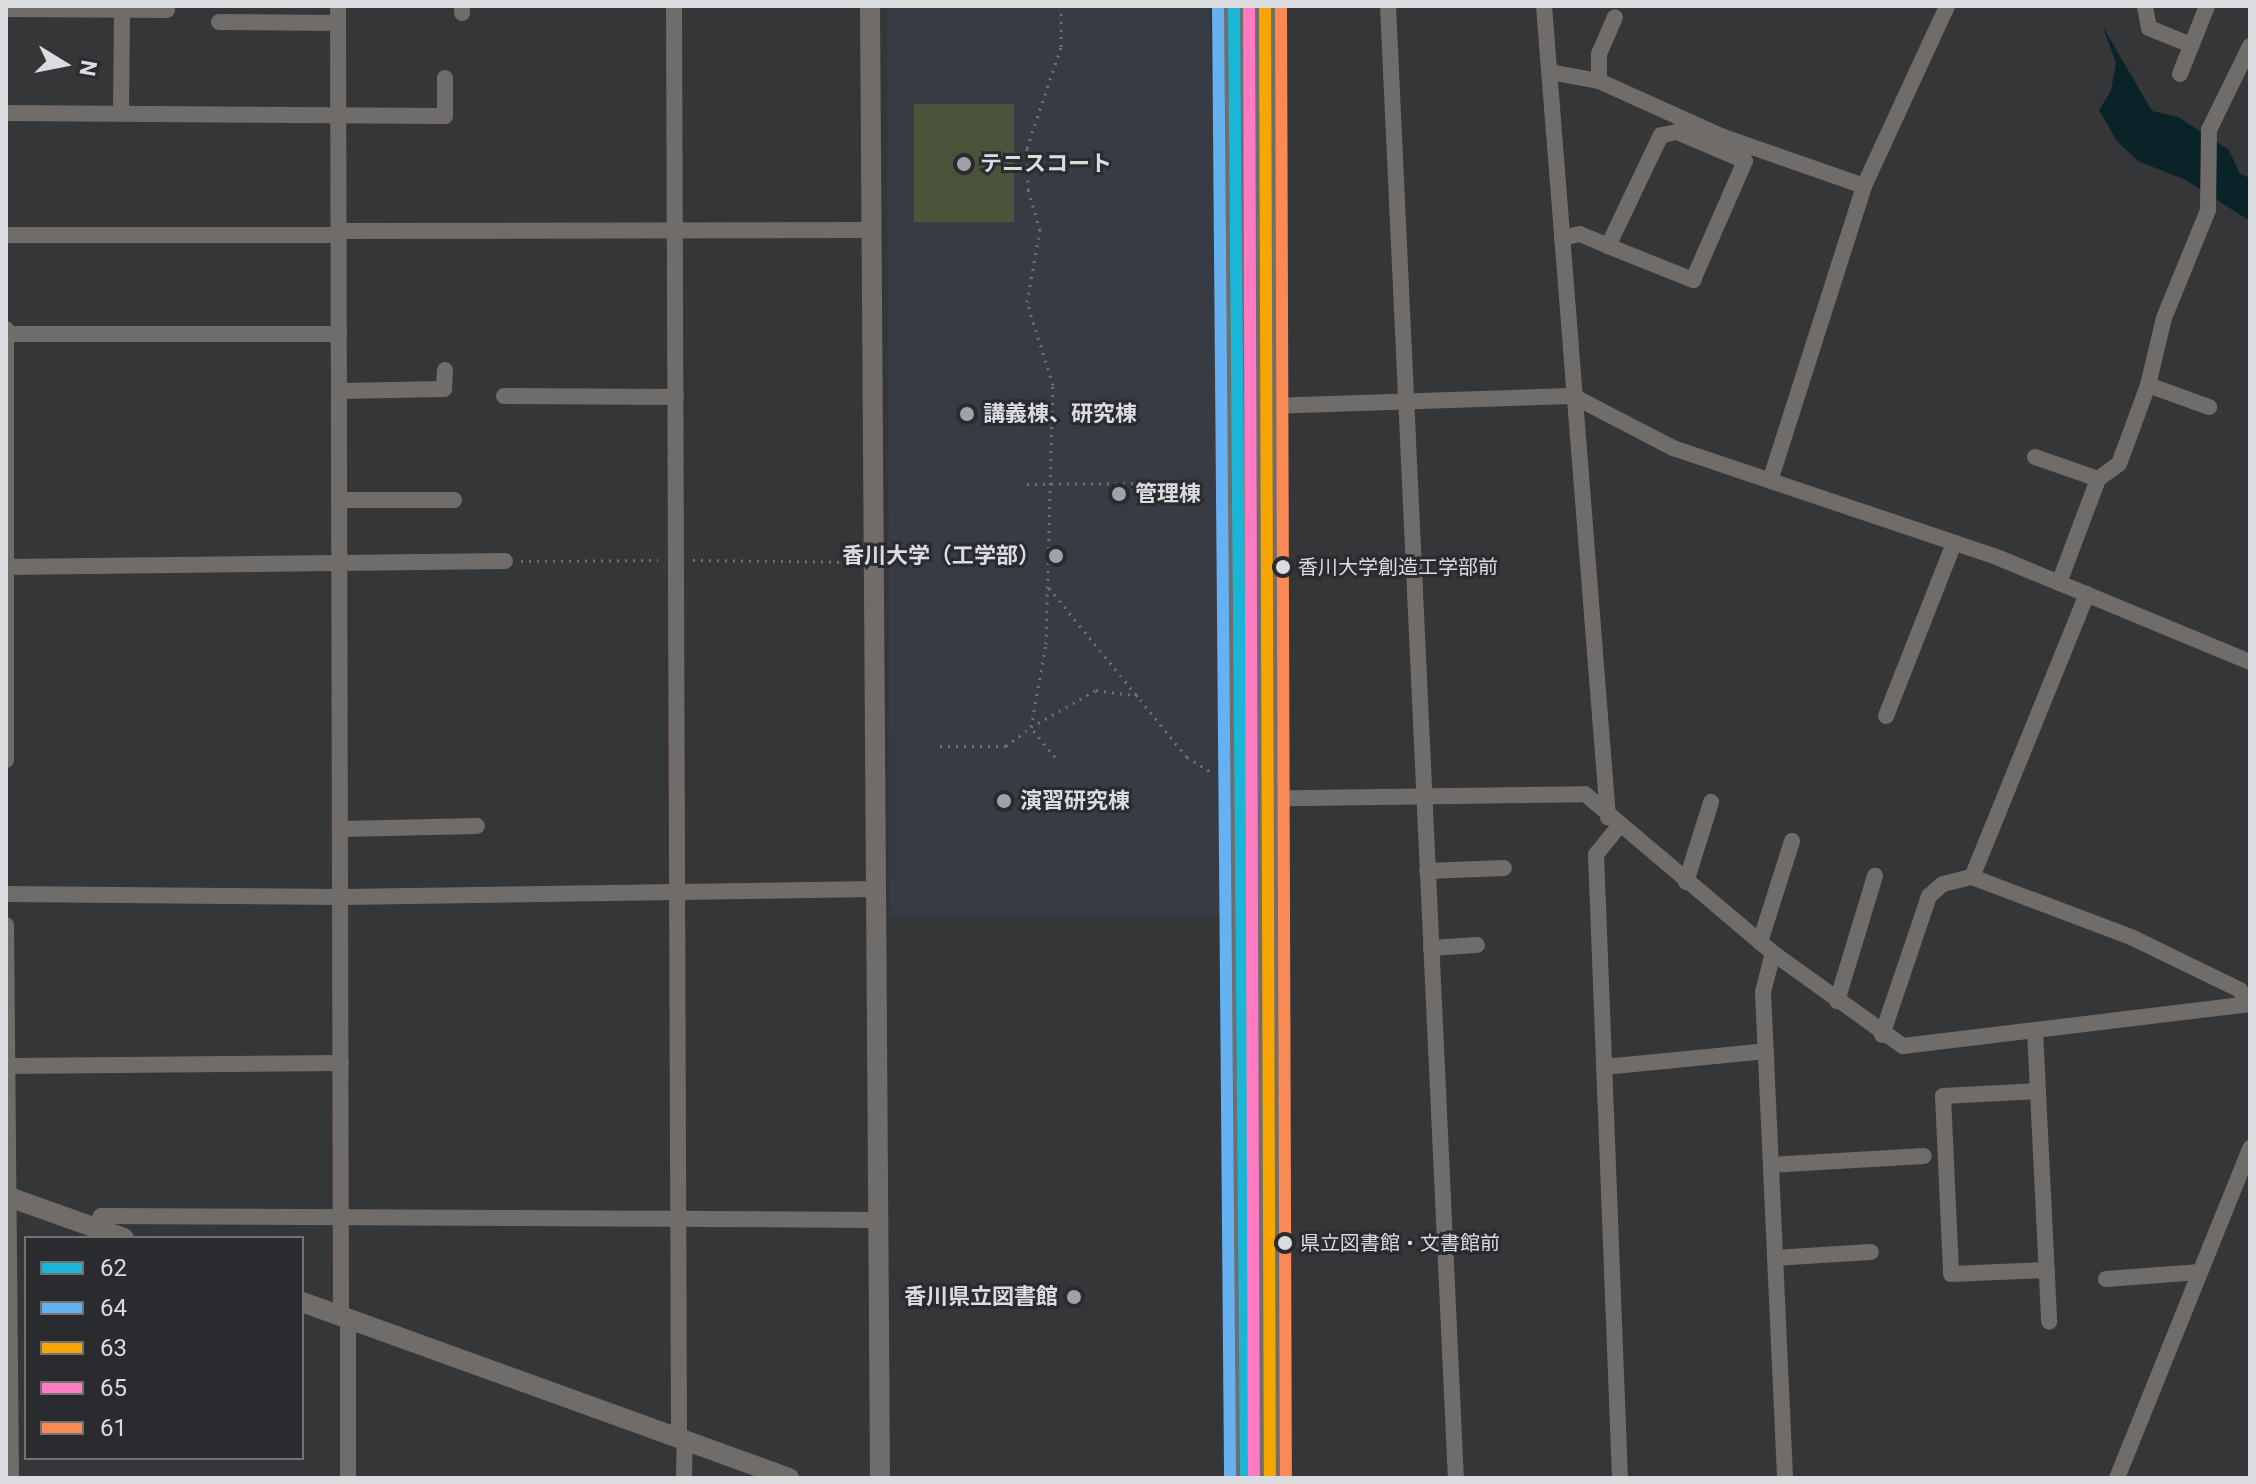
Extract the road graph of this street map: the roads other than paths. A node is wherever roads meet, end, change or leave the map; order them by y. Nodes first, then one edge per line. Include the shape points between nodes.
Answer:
1 (674, 6) edge
2 (870, 6) edge
3 (1234, 6) edge
4 (1265, 6) edge
5 (1388, 6) edge
6 (1544, 6) edge
7 (1947, 6) edge
8 (2145, 6) edge
9 (2207, 6) edge
10 (6, 9) edge
11 (122, 10) junction
12 (167, 10) dead end
13 (273, 14) edge
14 (338, 15) edge
15 (1615, 17) dead end
16 (219, 22) dead end
17 (2191, 45) junction
18 (2250, 46) edge
19 (1550, 72) junction
20 (2180, 74) dead end
21 (445, 78) dead end
22 (1599, 81) junction
23 (6, 113) edge
24 (121, 113) junction
25 (339, 113) junction
26 (1864, 186) junction
27 (675, 229) junction
28 (871, 230) junction
29 (338, 233) junction
30 (6, 235) edge
31 (1562, 238) junction
32 (1608, 246) junction
33 (6, 331) edge
34 (339, 334) junction
35 (445, 370) dead end
36 (2148, 385) junction
37 (339, 391) junction
38 (504, 396) dead end
39 (1573, 396) junction
40 (676, 397) junction
41 (1405, 399) junction
42 (1267, 406) junction
43 (1241, 407) junction
44 (2209, 407) dead end
45 (6, 410) edge
46 (2035, 457) dead end
47 (2098, 479) junction
48 (1770, 481) junction
49 (339, 500) junction
50 (454, 500) dead end
51 (1954, 543) junction
52 (339, 561) junction
53 (505, 561) dead end
54 (7, 567) edge
55 (2059, 583) junction
56 (2087, 594) junction
57 (2250, 662) edge
58 (1886, 716) dead end
59 (6, 760) edge
60 (1424, 794) junction
61 (1268, 798) junction
62 (1243, 799) junction
63 (1711, 802) dead end
64 (1614, 821) junction
65 (477, 826) dead end
66 (342, 829) junction
67 (1792, 841) dead end
68 (1504, 868) dead end
69 (1427, 871) junction
70 (1875, 876) dead end
71 (1972, 877) junction
72 (1686, 882) junction
73 (876, 889) junction
74 (679, 891) junction
75 (6, 894) edge
76 (343, 897) junction
77 (6, 925) edge
78 (1477, 945) dead end
79 (1766, 947) junction
80 (1431, 948) junction
81 (1837, 1001) junction
82 (2249, 1004) edge
83 (2035, 1031) junction
84 (1882, 1035) junction
85 (1766, 1051) junction
86 (341, 1063) junction
87 (10, 1066) junction
88 (1604, 1067) junction
89 (2038, 1091) junction
90 (2250, 1148) edge
91 (1924, 1156) dead end
92 (1771, 1165) junction
93 (8, 1197) edge
94 (341, 1217) junction
95 (678, 1220) junction
96 (878, 1220) junction
97 (96, 1228) junction
98 (118, 1236) edge
99 (1871, 1252) dead end
100 (1775, 1258) junction
101 (2047, 1270) junction
102 (2200, 1272) junction
103 (2106, 1279) dead end
104 (304, 1303) edge
105 (344, 1317) junction
106 (2049, 1322) dead end
107 (682, 1438) junction
108 (11, 1478) edge
109 (348, 1478) edge
110 (684, 1478) edge
111 (789, 1478) edge
112 (880, 1478) edge
113 (1246, 1478) edge
114 (1270, 1478) edge
115 (1456, 1478) edge
116 (1620, 1478) edge
117 (1785, 1478) edge
118 (2117, 1478) edge

1 - 27 street
2 - 28 street
3 - 43 main road
4 - 42 main road
5 - 41 street
6 - 19 street
7 - 26 street
8 - 17 street via 2149,28
9 - 17 street
10 - 11 street
11 - 12 street
11 - 24 street
13 - 14 street
13 - 16 street
14 - 25 street
15 - 22 street via 1599,54
17 - 20 street
18 - 36 street via 2209,130 2208,210 2164,318
19 - 22 street
19 - 31 street
21 - 25 street via 445,116
22 - 26 street via 1721,136
23 - 24 street
24 - 25 street
25 - 29 street
26 - 48 street
27 - 28 street
27 - 29 street
27 - 40 street
28 - 73 street
29 - 30 street
29 - 34 street
31 - 32 street via 1580,234
31 - 39 street
32 - 32 street via 1693,280 1745,161 1677,132 1661,135
33 - 34 street
33 - 45 street
34 - 37 street
35 - 37 street via 444,389
36 - 44 street
36 - 47 street via 2119,464
37 - 49 street
38 - 40 street
39 - 41 street
39 - 48 street via 1673,448
39 - 64 street
40 - 74 street
41 - 42 street
41 - 60 street
42 - 43 street
42 - 61 main road
43 - 62 main road
45 - 54 street
46 - 47 street
47 - 55 street
48 - 51 street
49 - 50 street
49 - 52 street
51 - 55 street
51 - 58 street
52 - 53 street
52 - 54 street
52 - 66 street
54 - 59 street
55 - 56 street
56 - 57 street
56 - 71 street
60 - 61 street
60 - 64 street via 1585,794
60 - 69 street
61 - 62 street
61 - 114 main road
62 - 113 main road
63 - 72 street
64 - 72 street
64 - 88 street via 1596,854
65 - 66 street
66 - 76 street
67 - 79 street
68 - 69 street
69 - 80 street
70 - 81 street
71 - 82 street via 2131,937 2240,990
71 - 84 street via 1943,884 1929,896
72 - 79 street
73 - 74 street
73 - 96 street
74 - 76 street
74 - 95 street
75 - 76 street
76 - 86 street
77 - 87 street
78 - 80 street
79 - 81 street
79 - 85 street
80 - 115 street
81 - 84 street
82 - 83 street
83 - 84 street via 1920,1047
83 - 89 street
85 - 88 street
85 - 92 street
86 - 87 street
86 - 94 street
87 - 93 street
88 - 116 street
89 - 101 street
89 - 101 street via 1943,1096 1950,1259 1951,1274
90 - 102 street
91 - 92 street
92 - 100 street
93 - 97 street
93 - 108 street
94 - 95 street
94 - 97 street via 101,1216
94 - 105 street
95 - 96 street
95 - 107 street
96 - 112 street
97 - 98 street
99 - 100 street
100 - 117 street
101 - 106 street
102 - 103 street
102 - 118 street
104 - 105 street
105 - 107 street
105 - 109 street
107 - 110 street
107 - 111 street

